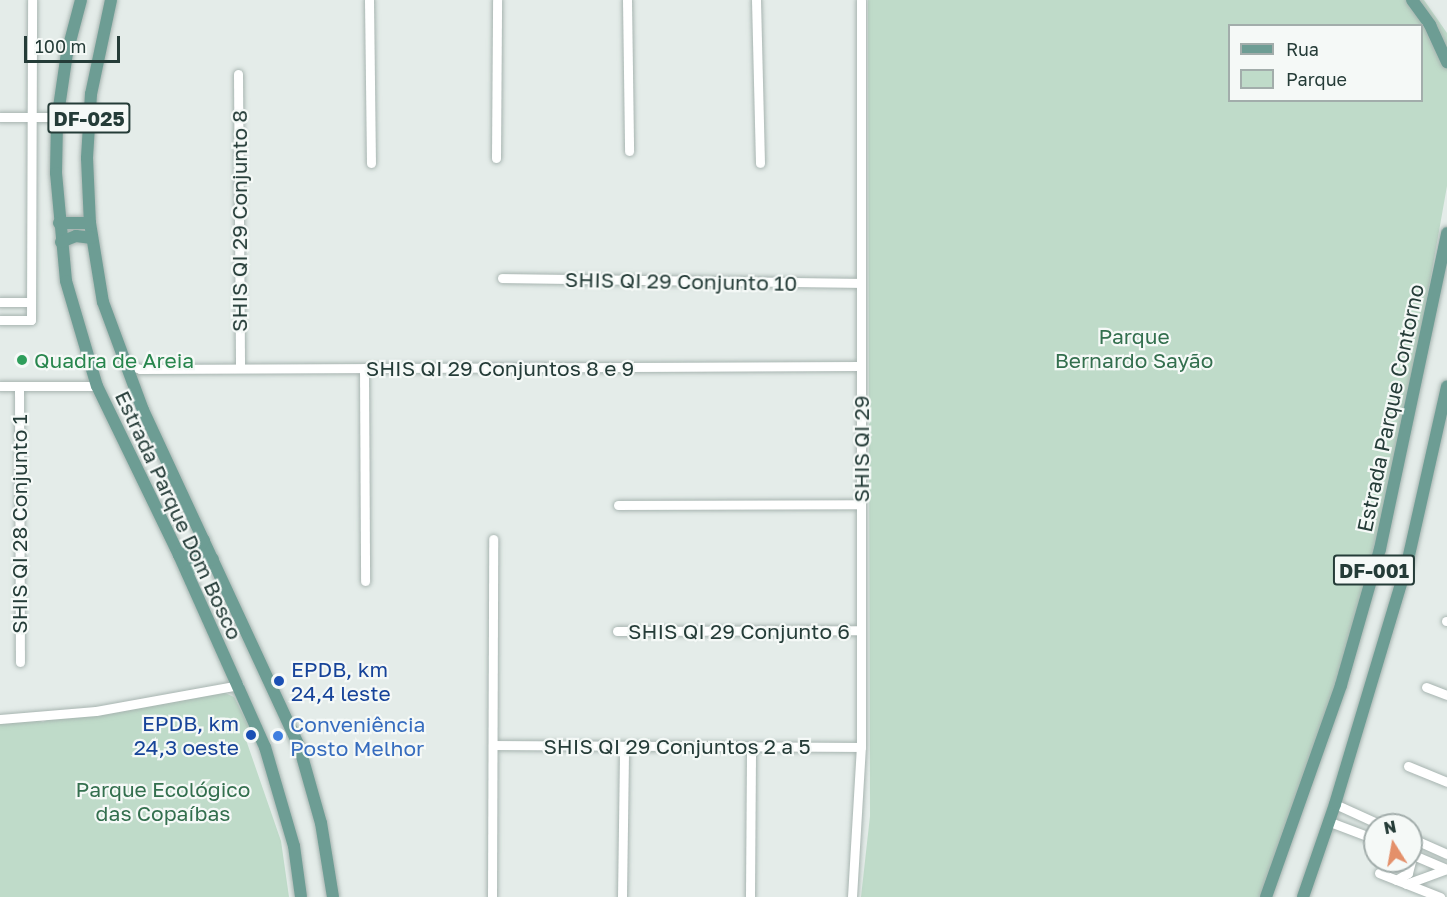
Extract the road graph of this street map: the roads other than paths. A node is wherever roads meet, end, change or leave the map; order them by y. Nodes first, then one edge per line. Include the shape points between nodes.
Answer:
1 (32, 0) edge
2 (81, 0) edge
3 (111, 0) edge
4 (369, 0) edge
5 (497, 0) edge
6 (627, 0) edge
7 (756, 0) edge
8 (861, 0) edge
9 (1412, 0) edge
10 (1447, 62) edge
11 (238, 74) dead end
12 (0, 117) edge
13 (32, 117) junction
14 (56, 117) junction
15 (629, 151) dead end
16 (496, 158) dead end
17 (371, 163) dead end
18 (760, 163) dead end
19 (58, 222) junction
20 (90, 223) junction
21 (1447, 233) edge
22 (92, 238) junction
23 (61, 242) junction
24 (1447, 267) edge
25 (502, 278) dead end
26 (861, 283) junction
27 (1437, 288) junction
28 (31, 302) junction
29 (0, 303) edge
30 (0, 320) edge
31 (861, 366) junction
32 (240, 367) junction
33 (364, 368) junction
34 (135, 373) junction
35 (0, 386) edge
36 (19, 386) junction
37 (97, 386) junction
38 (1447, 386) edge
39 (861, 504) junction
40 (618, 505) dead end
41 (493, 539) dead end
42 (204, 540) junction
43 (179, 555) junction
44 (213, 559) junction
45 (187, 572) junction
46 (365, 581) dead end
47 (861, 630) junction
48 (617, 631) dead end
49 (20, 662) dead end
50 (238, 685) junction
51 (1426, 687) dead end
52 (1447, 695) edge
53 (0, 718) edge
54 (493, 745) junction
55 (624, 747) junction
56 (752, 747) junction
57 (861, 747) junction
58 (1408, 766) dead end
59 (1447, 782) edge
60 (1335, 804) junction
61 (1363, 817) edge
62 (1330, 822) junction
63 (1363, 834) edge
64 (1423, 843) edge
65 (1447, 854) edge
66 (1423, 860) edge
67 (1447, 869) edge
68 (1378, 873) dead end
69 (1408, 873) edge
70 (1396, 880) junction
71 (1406, 884) junction
72 (302, 897) edge
73 (333, 897) edge
74 (492, 897) edge
75 (622, 897) edge
76 (750, 897) edge
77 (852, 897) edge
78 (1266, 897) edge
79 (1303, 897) edge
80 (1440, 897) edge

1 - 13 street
2 - 14 main road, Estrada Parque Dom Bosco / DF-025
3 - 20 main road, Estrada Parque Dom Bosco / DF-025 via 91,94 87,158
4 - 17 street
5 - 16 street
6 - 15 street
7 - 18 street
8 - 26 street, SHIS QI 29
9 - 10 main road via 1430,25
11 - 32 street, SHIS QI 29 Conjunto 8
12 - 13 street
13 - 14 street
13 - 28 street
14 - 19 main road, Estrada Parque Dom Bosco / DF-025
19 - 20 main road
19 - 23 main road, Estrada Parque Dom Bosco / DF-025
20 - 22 main road, Estrada Parque Dom Bosco / DF-025
21 - 27 main road, Estrada Parque Contorno / DF-001
22 - 23 main road via 76,236
22 - 34 main road, Estrada Parque Dom Bosco / DF-025 via 103,302 125,364
23 - 37 main road, Estrada Parque Dom Bosco / DF-025 via 66,281
24 - 27 main road
25 - 26 street, SHIS QI 29 Conjunto 10
26 - 31 street, SHIS QI 29
27 - 78 main road, Estrada Parque Contorno / DF-001 via 1380,549 1341,685
28 - 29 street
28 - 30 street via 31,320
31 - 33 street, SHIS QI 29 Conjuntos 8 e 9
31 - 39 street, SHIS QI 29
32 - 33 street, SHIS QI 29 Conjuntos 8 e 9
32 - 34 street, SHIS QI 29 Conjuntos 8 e 9
33 - 46 street
34 - 42 main road, Estrada Parque Dom Bosco / DF-025
35 - 36 street
36 - 37 street
36 - 49 street, SHIS QI 28 Conjunto 1
37 - 43 main road, Estrada Parque Dom Bosco / DF-025
38 - 60 main road, DF-001 via 1407,564
39 - 40 street
39 - 47 street, SHIS QI 29
41 - 54 street
42 - 43 main road via 197,550
42 - 44 main road, Estrada Parque Dom Bosco / DF-025
43 - 45 main road, Estrada Parque Dom Bosco / DF-025
44 - 45 main road via 201,561
44 - 73 main road, Estrada Parque Dom Bosco / DF-025 via 300,749 321,823
45 - 50 main road, Estrada Parque Dom Bosco / DF-025
47 - 48 street, SHIS QI 29 Conjunto 6
47 - 57 street, SHIS QI 29
50 - 53 street via 96,711
50 - 72 main road, Estrada Parque Dom Bosco / DF-025 via 284,807
51 - 52 street
54 - 55 street, SHIS QI 29 Conjuntos 2 a 5
54 - 74 street
55 - 56 street, SHIS QI 29 Conjuntos 2 a 5
55 - 75 street
56 - 57 street, SHIS QI 29 Conjuntos 2 a 5
56 - 76 street
57 - 77 street, SHIS QI 29
58 - 59 street
60 - 61 street
60 - 62 main road, DF-001
62 - 63 street
62 - 79 main road, DF-001
64 - 65 street
66 - 67 street
67 - 71 street
68 - 70 street
69 - 70 street
70 - 71 street
71 - 80 street

